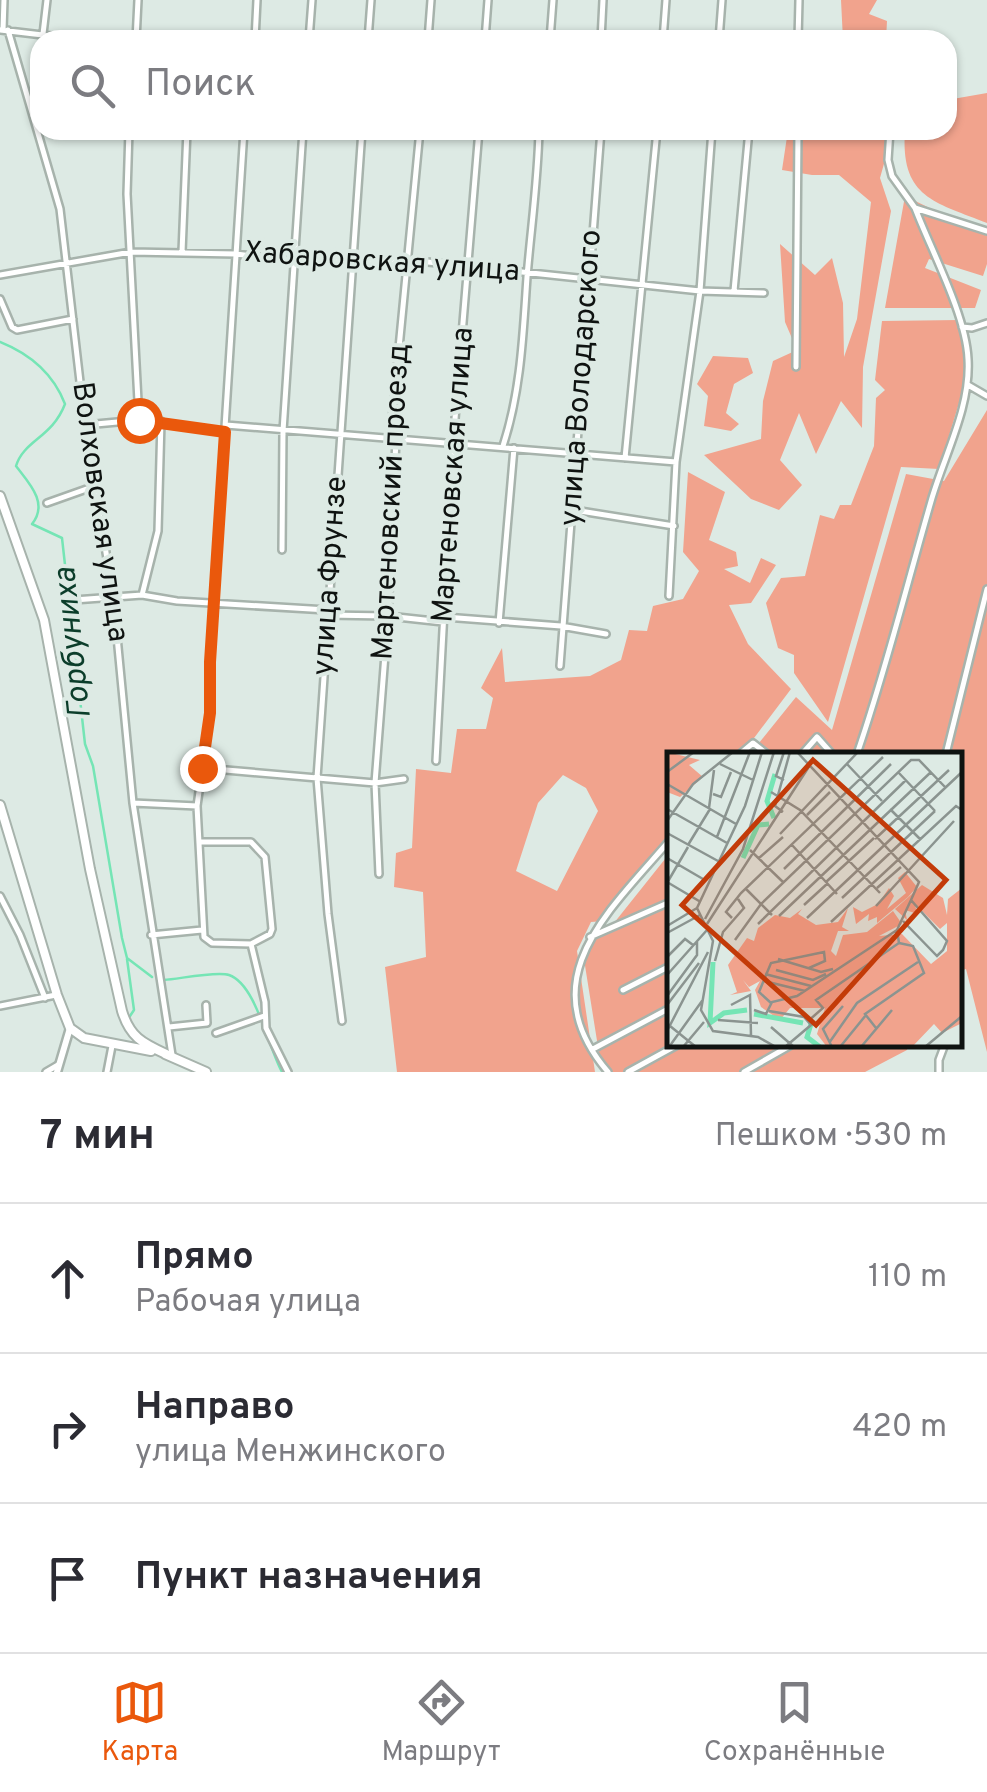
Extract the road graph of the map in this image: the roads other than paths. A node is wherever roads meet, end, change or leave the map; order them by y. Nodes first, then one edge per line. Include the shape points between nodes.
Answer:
1 (4, 0) edge
2 (46, 0) edge
3 (138, 0) edge
4 (257, 0) edge
5 (312, 0) edge
6 (371, 0) edge
7 (431, 0) edge
8 (488, 0) edge
9 (553, 0) edge
10 (603, 0) edge
11 (666, 0) edge
12 (722, 0) edge
13 (799, 0) edge
14 (4, 30) edge
15 (43, 30) edge
16 (136, 30) edge
17 (256, 30) edge
18 (310, 30) edge
19 (369, 30) edge
20 (429, 30) edge
21 (486, 30) edge
22 (551, 30) edge
23 (602, 30) edge
24 (664, 30) edge
25 (720, 30) edge
26 (798, 30) edge
27 (30, 33) edge
28 (30, 113) edge
29 (38, 140) edge
30 (129, 140) edge
31 (186, 140) edge
32 (243, 140) edge
33 (301, 140) edge
34 (361, 140) edge
35 (419, 140) edge
36 (478, 140) edge
37 (538, 140) edge
38 (599, 140) edge
39 (656, 140) edge
40 (711, 140) edge
41 (747, 140) edge
42 (798, 140) edge
43 (889, 140) edge
44 (915, 208) junction
45 (987, 231) edge
46 (130, 252) junction
47 (182, 253) junction
48 (236, 254) junction
49 (293, 260) junction
50 (408, 260) junction
51 (354, 262) junction
52 (66, 265) junction
53 (470, 266) junction
54 (528, 272) junction
55 (0, 275) edge
56 (588, 278) junction
57 (641, 285) junction
58 (700, 291) junction
59 (734, 293) junction
60 (764, 293) dead end
61 (0, 299) edge
62 (73, 319) junction
63 (987, 323) edge
64 (962, 327) junction
65 (796, 366) dead end
66 (967, 384) junction
67 (987, 396) edge
68 (139, 420) junction
69 (161, 422) junction
70 (86, 425) junction
71 (226, 428) junction
72 (282, 431) junction
73 (341, 436) junction
74 (396, 439) junction
75 (453, 443) junction
76 (503, 446) junction
77 (514, 448) junction
78 (574, 452) junction
79 (625, 458) junction
80 (676, 462) junction
81 (96, 486) junction
82 (0, 496) edge
83 (47, 503) dead end
84 (574, 510) junction
85 (675, 526) junction
86 (282, 550) dead end
87 (987, 589) edge
88 (142, 595) junction
89 (114, 596) junction
90 (668, 596) dead end
91 (74, 600) dead end
92 (216, 604) junction
93 (326, 613) junction
94 (388, 616) junction
95 (444, 620) junction
96 (499, 622) junction
97 (561, 626) junction
98 (606, 634) dead end
99 (560, 666) dead end
100 (742, 752) edge
101 (764, 752) edge
102 (804, 752) edge
103 (830, 752) edge
104 (858, 752) edge
105 (946, 752) edge
106 (436, 761) dead end
107 (202, 768) junction
108 (317, 778) junction
109 (404, 780) dead end
110 (374, 783) junction
111 (132, 804) junction
112 (0, 805) edge
113 (198, 806) junction
114 (4, 833) edge
115 (198, 842) junction
116 (667, 843) edge
117 (379, 874) dead end
118 (0, 896) edge
119 (667, 903) edge
120 (202, 930) junction
121 (151, 935) junction
122 (590, 937) junction
123 (251, 944) junction
124 (667, 968) edge
125 (53, 982) junction
126 (42, 987) junction
127 (623, 990) dead end
128 (57, 995) junction
129 (45, 998) junction
130 (206, 1004) dead end
131 (0, 1006) edge
132 (667, 1010) edge
133 (264, 1016) junction
134 (342, 1021) dead end
135 (169, 1027) junction
136 (70, 1028) junction
137 (216, 1034) dead end
138 (112, 1046) junction
139 (674, 1047) edge
140 (787, 1047) edge
141 (944, 1047) edge
142 (594, 1049) junction
143 (169, 1056) junction
144 (60, 1063) junction
145 (194, 1070) edge
146 (46, 1072) edge
147 (57, 1072) edge
148 (107, 1072) edge
149 (206, 1072) edge
150 (288, 1072) edge
151 (608, 1072) edge
152 (628, 1072) edge
153 (744, 1072) edge
154 (939, 1072) edge

1 - 14 street, Волховская улица
2 - 15 street
3 - 16 street
4 - 17 street
5 - 18 street
6 - 19 street
7 - 20 street
8 - 21 street
9 - 22 street
10 - 23 street
11 - 24 street
12 - 25 street
13 - 26 street
14 - 27 street
14 - 28 street, Волховская улица
29 - 52 street, Волховская улица via 60,209
30 - 46 street
31 - 47 street
32 - 48 street
33 - 49 street
34 - 51 street, улица Фрунзе
35 - 50 street, Мартеновский проезд
36 - 53 street, Мартеновская улица
37 - 54 street
38 - 56 street, улица Володарского
39 - 57 street
40 - 58 street
41 - 59 street
42 - 65 street
43 - 44 street via 892,176
44 - 45 street
44 - 64 street
46 - 47 street, Хабаровская улица
46 - 52 street, Хабаровская улица
46 - 68 street
47 - 48 street, Хабаровская улица
48 - 49 street, Хабаровская улица
48 - 71 street
49 - 51 street, Хабаровская улица
49 - 72 street
50 - 51 street, Хабаровская улица
50 - 53 street, Хабаровская улица
50 - 74 street, Мартеновский проезд via 391,432
51 - 73 street, улица Фрунзе
52 - 55 street, Хабаровская улица
52 - 62 street, Волховская улица
53 - 54 street, Хабаровская улица
53 - 75 street, Мартеновская улица
54 - 56 street, Хабаровская улица
54 - 76 street via 516,407
56 - 57 street, Хабаровская улица
56 - 78 street, улица Володарского
57 - 58 street, Хабаровская улица
57 - 79 street
58 - 59 street, Хабаровская улица
58 - 80 street
59 - 60 street, Хабаровская улица
61 - 62 street via 17,330
62 - 70 street, Волховская улица
63 - 64 street
64 - 66 street
66 - 67 street
66 - 104 street
68 - 69 street
68 - 70 street
69 - 71 street
69 - 88 street via 158,531
70 - 81 street, Волховская улица
71 - 72 street
71 - 92 street
72 - 73 street
72 - 86 street
73 - 74 street
73 - 93 street, улица Фрунзе
74 - 75 street
74 - 94 street, Мартеновский проезд
75 - 76 street
75 - 95 street, Мартеновская улица
76 - 77 street
77 - 78 street
77 - 96 street
78 - 79 street
78 - 84 street, улица Володарского
79 - 80 street
80 - 85 street
81 - 83 street
81 - 89 street, Волховская улица
82 - 143 main road via 44,620 122,1011 138,1041
84 - 85 street
84 - 97 street, улица Володарского
85 - 90 street
87 - 105 street
88 - 89 street
88 - 92 street
89 - 91 street
89 - 111 street, Волховская улица
92 - 93 street
92 - 107 street
93 - 94 street
93 - 108 street, улица Фрунзе
94 - 95 street
94 - 110 street, Мартеновский проезд
95 - 96 street
95 - 106 street, Мартеновская улица
96 - 97 street
97 - 98 street
97 - 99 street, улица Володарского
100 - 101 street via 753,743
102 - 103 street via 818,737
107 - 108 street
107 - 113 street
108 - 110 street
108 - 134 street, улица Фрунзе
109 - 110 street
110 - 117 street, Мартеновский проезд
111 - 113 street
111 - 121 street, Волховская улица
112 - 114 main road
113 - 115 street
114 - 125 main road
115 - 120 street
115 - 123 street via 251,842 265,857 272,928
116 - 122 street
118 - 126 street
119 - 122 street
120 - 121 street
120 - 123 street via 212,943
121 - 135 street, Волховская улица
122 - 142 street via 577,983 579,1028
123 - 133 street
124 - 127 street
125 - 126 street
125 - 128 main road
126 - 129 street
128 - 129 street
128 - 136 main road
129 - 131 street
130 - 135 street via 207,1022
132 - 142 street
133 - 137 street
133 - 150 street
135 - 143 street, Волховская улица
136 - 138 main road
136 - 144 street
138 - 143 main road
138 - 148 street
139 - 152 street
140 - 153 street
141 - 154 street
142 - 151 street
143 - 145 main road
144 - 146 street
144 - 147 street
145 - 149 main road

